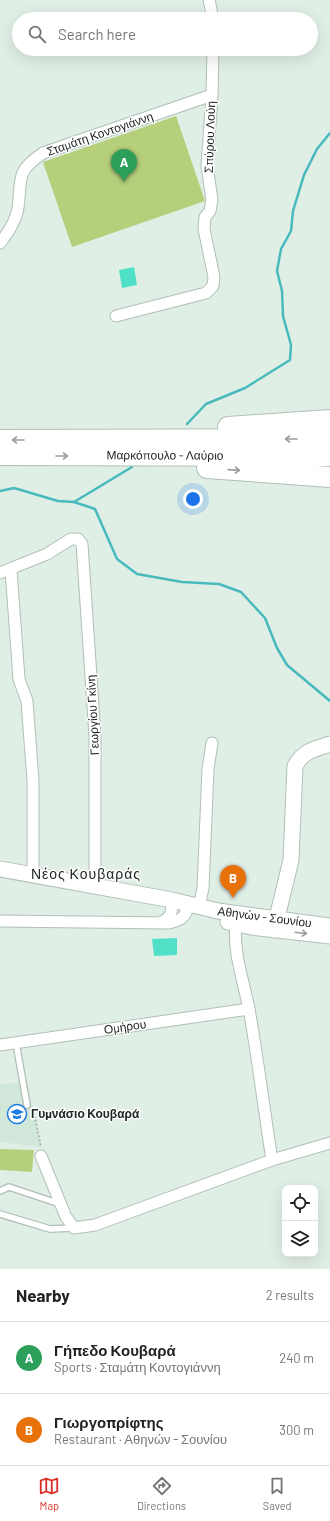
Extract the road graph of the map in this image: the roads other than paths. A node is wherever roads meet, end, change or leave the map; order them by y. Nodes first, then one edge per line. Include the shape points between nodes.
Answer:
1 (209, 0) edge
2 (213, 12) edge
3 (213, 56) edge
4 (212, 95) junction
5 (0, 243) edge
6 (116, 316) dead end
7 (330, 420) edge
8 (330, 439) edge
9 (0, 440) edge
10 (100, 440) junction
11 (0, 455) edge
12 (140, 456) junction
13 (330, 456) edge
14 (330, 477) edge
15 (5, 572) edge
16 (212, 743) dead end
17 (330, 744) edge
18 (0, 869) edge
19 (33, 875) junction
20 (95, 886) junction
21 (172, 900) junction
22 (194, 906) junction
23 (236, 919) junction
24 (0, 921) edge
25 (161, 922) junction
26 (275, 924) junction
27 (330, 926) edge
28 (330, 936) edge
29 (249, 1009) junction
30 (16, 1043) junction
31 (0, 1045) edge
32 (30, 1104) road end
33 (330, 1143) edge
34 (41, 1156) road end
35 (272, 1160) junction
36 (0, 1191) edge
37 (60, 1204) junction
38 (0, 1214) edge
39 (74, 1228) junction

1 - 2 street
3 - 4 street, Σπύρου Λούη
4 - 5 street, Σταμάτη Κοντογιάννη via 43,153 30,161 20,175 18,209 10,230
4 - 6 street, Σπύρου Λούη via 207,166 212,200 204,228 214,277 213,286 206,294
7 - 10 highway via 117,434
8 -> 10 highway, Μαρκόπουλο - Λαύριο
10 -> 9 highway, Μαρκόπουλο - Λαύριο
11 -> 12 highway, Μαρκόπουλο - Λαύριο
12 - 13 highway, Μαρκόπουλο - Λαύριο
12 -> 14 highway via 180,466
15 - 19 street via 19,679 27,701 33,781
15 - 20 street, Γεωργίου Γκίνη via 47,554 71,539 78,539 82,544 95,736
16 - 22 street via 208,769 204,888
17 - 26 main road via 308,751 302,755 296,766 291,860
18 - 19 main road, Αθηνών - Σουνίου
19 - 20 main road, Αθηνών - Σουνίου
20 - 21 main road, Αθηνών - Σουνίου
21 - 22 main road, Αθηνών - Σουνίου
21 - 25 street via 171,914
22 - 23 main road, Αθηνών - Σουνίου via 219,919
22 - 25 street via 182,919
23 - 26 main road, Αθηνών - Σουνίου
23 - 29 street via 235,948
24 - 25 street
26 - 27 main road, Αθηνών - Σουνίου
26 -> 28 main road, Αθηνών - Σουνίου
29 - 30 street, Ομήρου
29 - 35 street
30 - 31 street, Ομήρου
30 - 32 lane
33 - 35 street
34 - 37 street
35 - 39 street via 95,1225
36 - 37 lane via 9,1187
37 - 39 street
38 - 39 lane via 50,1228

